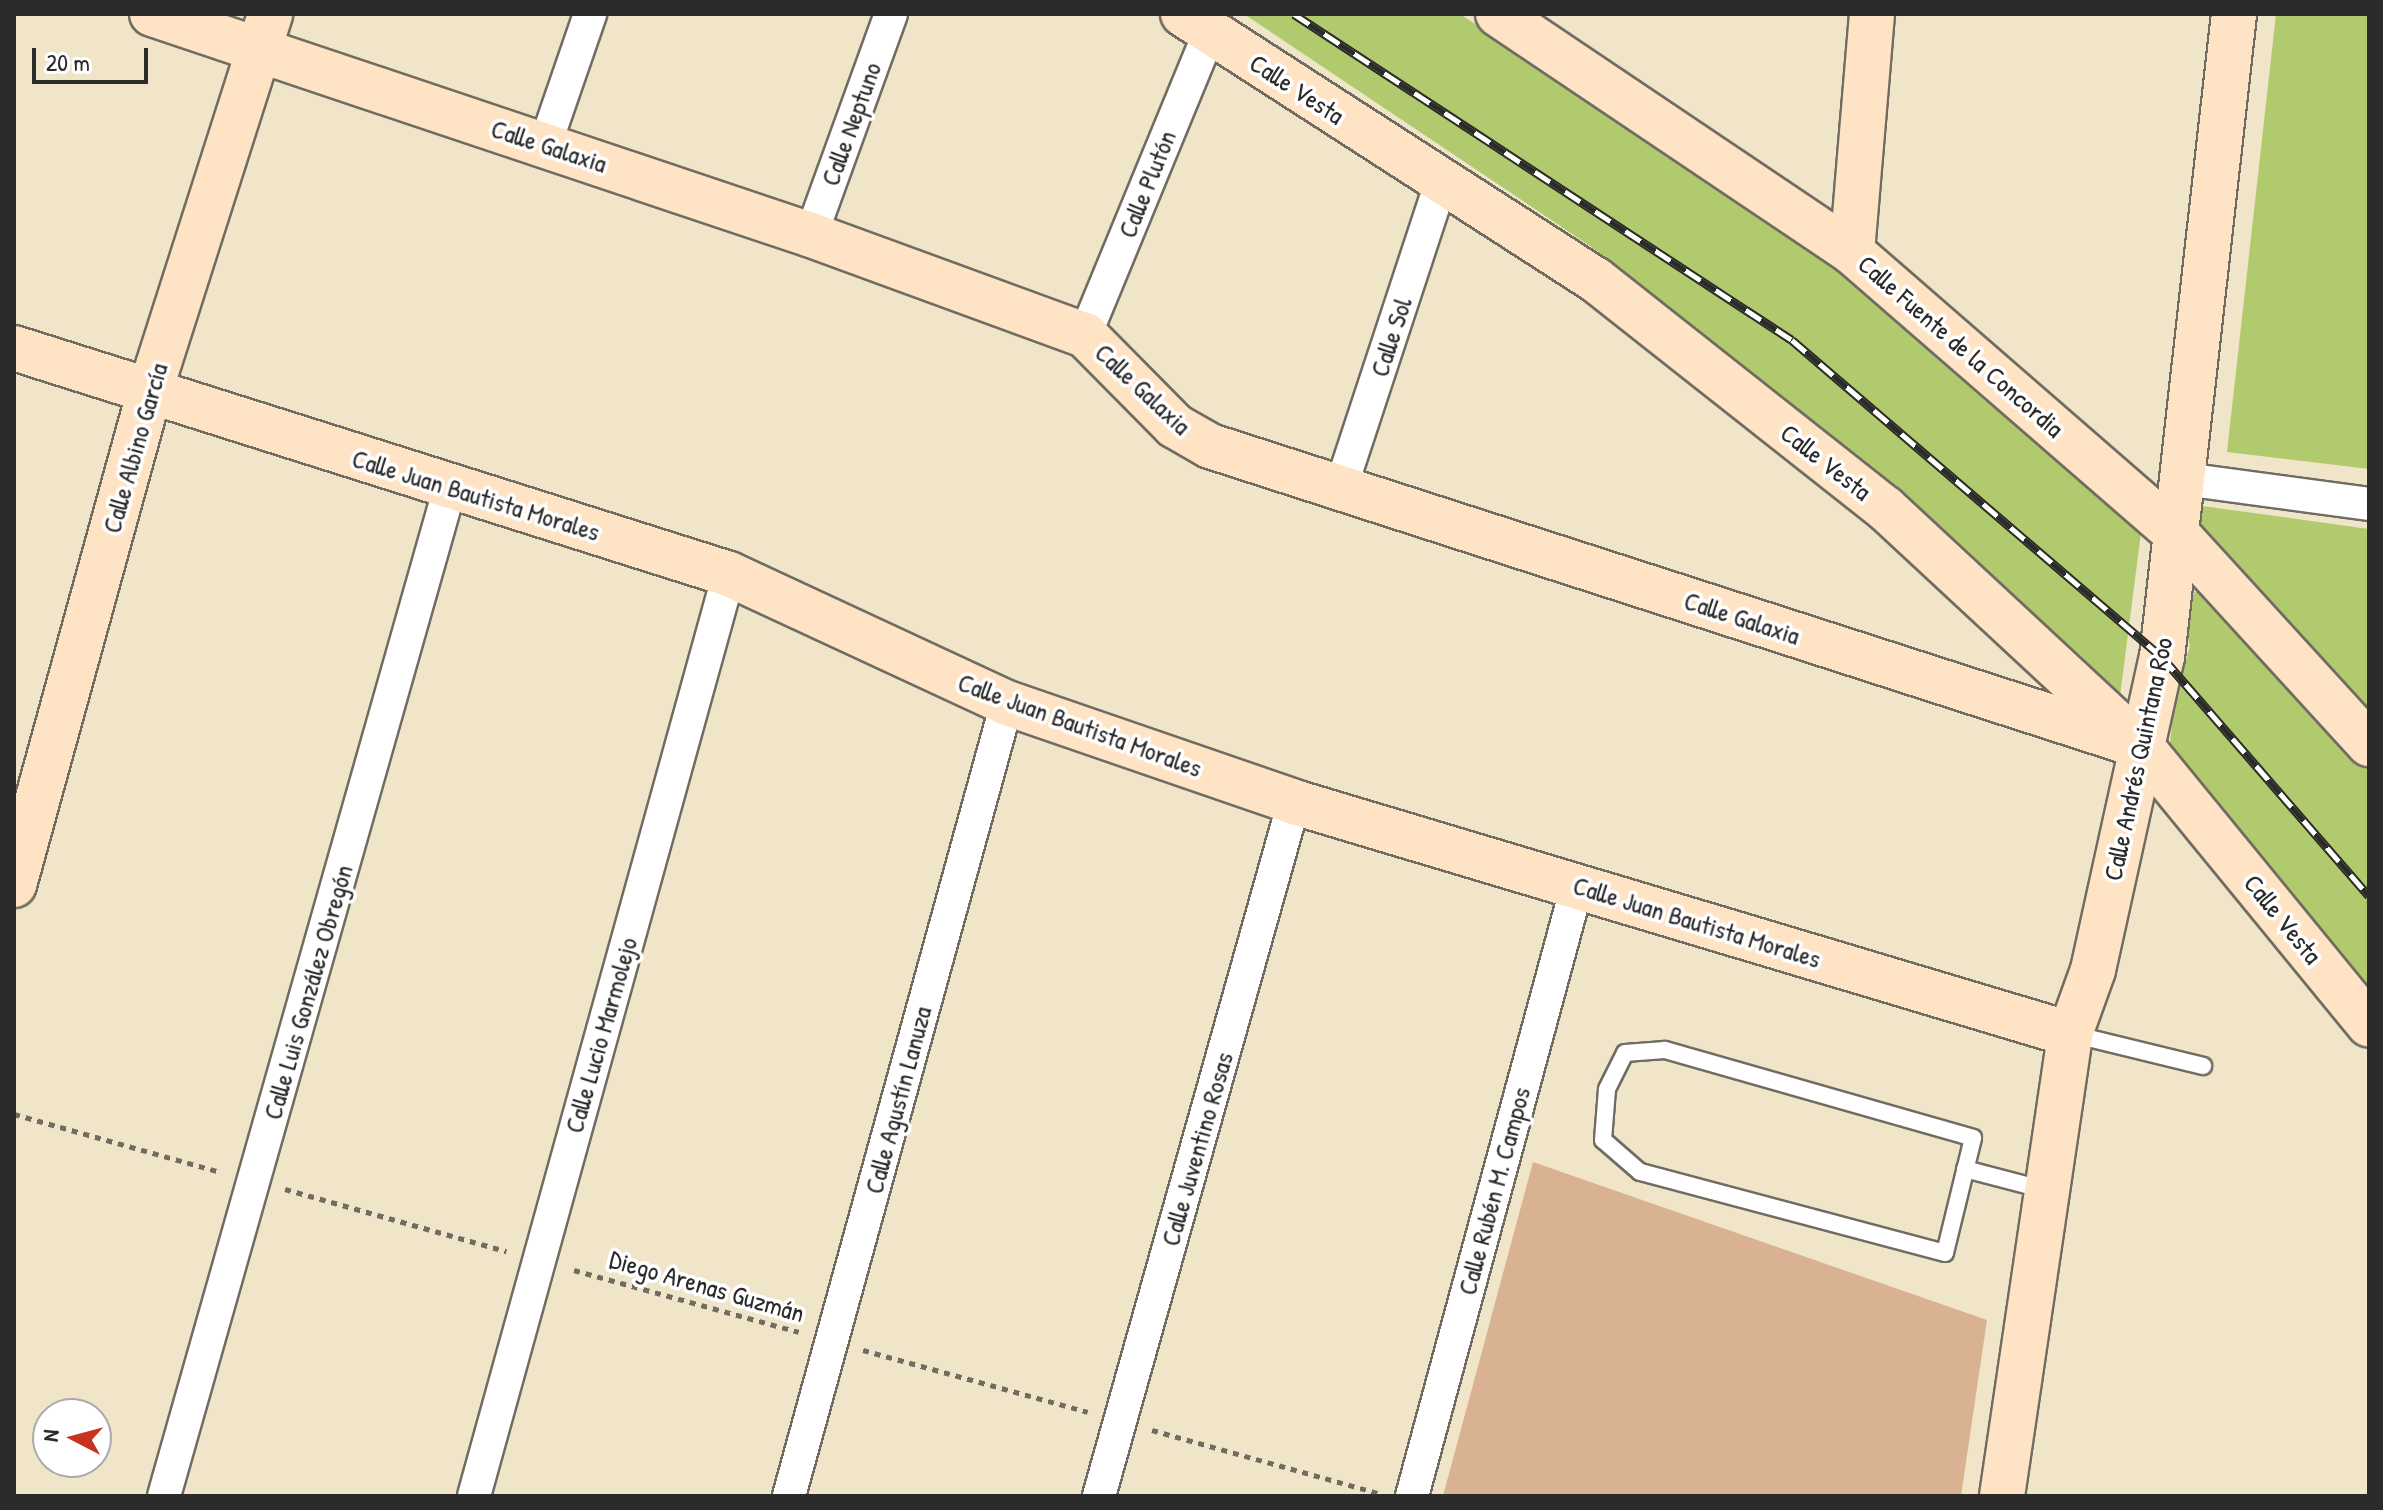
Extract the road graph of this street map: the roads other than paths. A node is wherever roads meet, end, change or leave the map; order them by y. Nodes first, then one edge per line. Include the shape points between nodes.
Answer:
1 (152, 14) edge
2 (590, 14) edge
3 (891, 14) edge
4 (1498, 14) edge
5 (1872, 14) edge
6 (2234, 14) edge
7 (1196, 23) edge
8 (264, 32) edge
9 (545, 145) junction
10 (1441, 183) junction
11 (811, 235) junction
12 (1852, 252) junction
13 (1085, 335) junction
14 (14, 348) edge
15 (149, 394) junction
16 (2184, 479) junction
17 (450, 487) junction
18 (1340, 490) junction
19 (2369, 504) edge
20 (2179, 536) junction
21 (729, 574) junction
22 (1007, 703) junction
23 (2369, 744) edge
24 (2141, 746) junction
25 (1294, 802) junction
26 (14, 885) edge
27 (1577, 886) junction
28 (2369, 1025) edge
29 (2070, 1034) junction
30 (2203, 1066) dead end
31 (1965, 1169) junction
32 (2046, 1190) junction
33 (164, 1496) edge
34 (474, 1496) edge
35 (789, 1496) edge
36 (1099, 1496) edge
37 (1412, 1496) edge
38 (2002, 1496) edge

1 - 8 main road, Calle Galaxia
2 - 9 street
3 - 11 street, Calle Neptuno
4 - 12 main road, Calle Fuente de la Concordia
5 - 12 main road
6 - 16 main road, Calle Andrés Quintana Roo
7 - 10 main road, Calle Vesta
7 - 13 street, Calle Plutón
8 - 9 main road, Calle Galaxia
8 - 15 main road, Calle Albino García
9 - 11 main road, Calle Galaxia
10 - 18 street, Calle Sol
10 - 24 main road, Calle Vesta via 1596,280 1885,508
11 - 13 main road, Calle Galaxia
12 - 20 main road, Calle Fuente de la Concordia
13 - 18 main road, Calle Galaxia via 1175,426 1210,446
14 - 15 main road, Calle Juan Bautista Morales
15 - 17 main road, Calle Juan Bautista Morales
15 - 26 main road, Calle Albino García
16 - 19 street
16 - 20 main road, Calle Andrés Quintana Roo
17 - 21 main road, Calle Juan Bautista Morales
17 - 33 street, Calle Luis González Obregón
18 - 24 main road, Calle Galaxia
20 - 23 main road, Calle Fuente de la Concordia
20 - 24 main road, Calle Andrés Quintana Roo via 2162,657
21 - 22 main road, Calle Juan Bautista Morales
21 - 34 street, Calle Lucio Marmolejo
22 - 25 main road, Calle Juan Bautista Morales
22 - 35 street, Calle Agustín Lanuza
24 - 28 main road, Calle Vesta
24 - 29 main road, Calle Andrés Quintana Roo via 2093,970
25 - 27 main road, Calle Juan Bautista Morales
25 - 36 street, Calle Juventino Rosas
27 - 29 main road, Calle Juan Bautista Morales
27 - 37 street, Calle Rubén M. Campos
29 - 30 lane
29 - 32 main road, Calle Andrés Quintana Roo
31 - 31 lane via 1945,1253 1640,1172 1603,1140 1607,1089 1625,1053 1665,1050 1973,1138
31 - 32 lane
32 - 38 main road, Calle Andrés Quintana Roo

